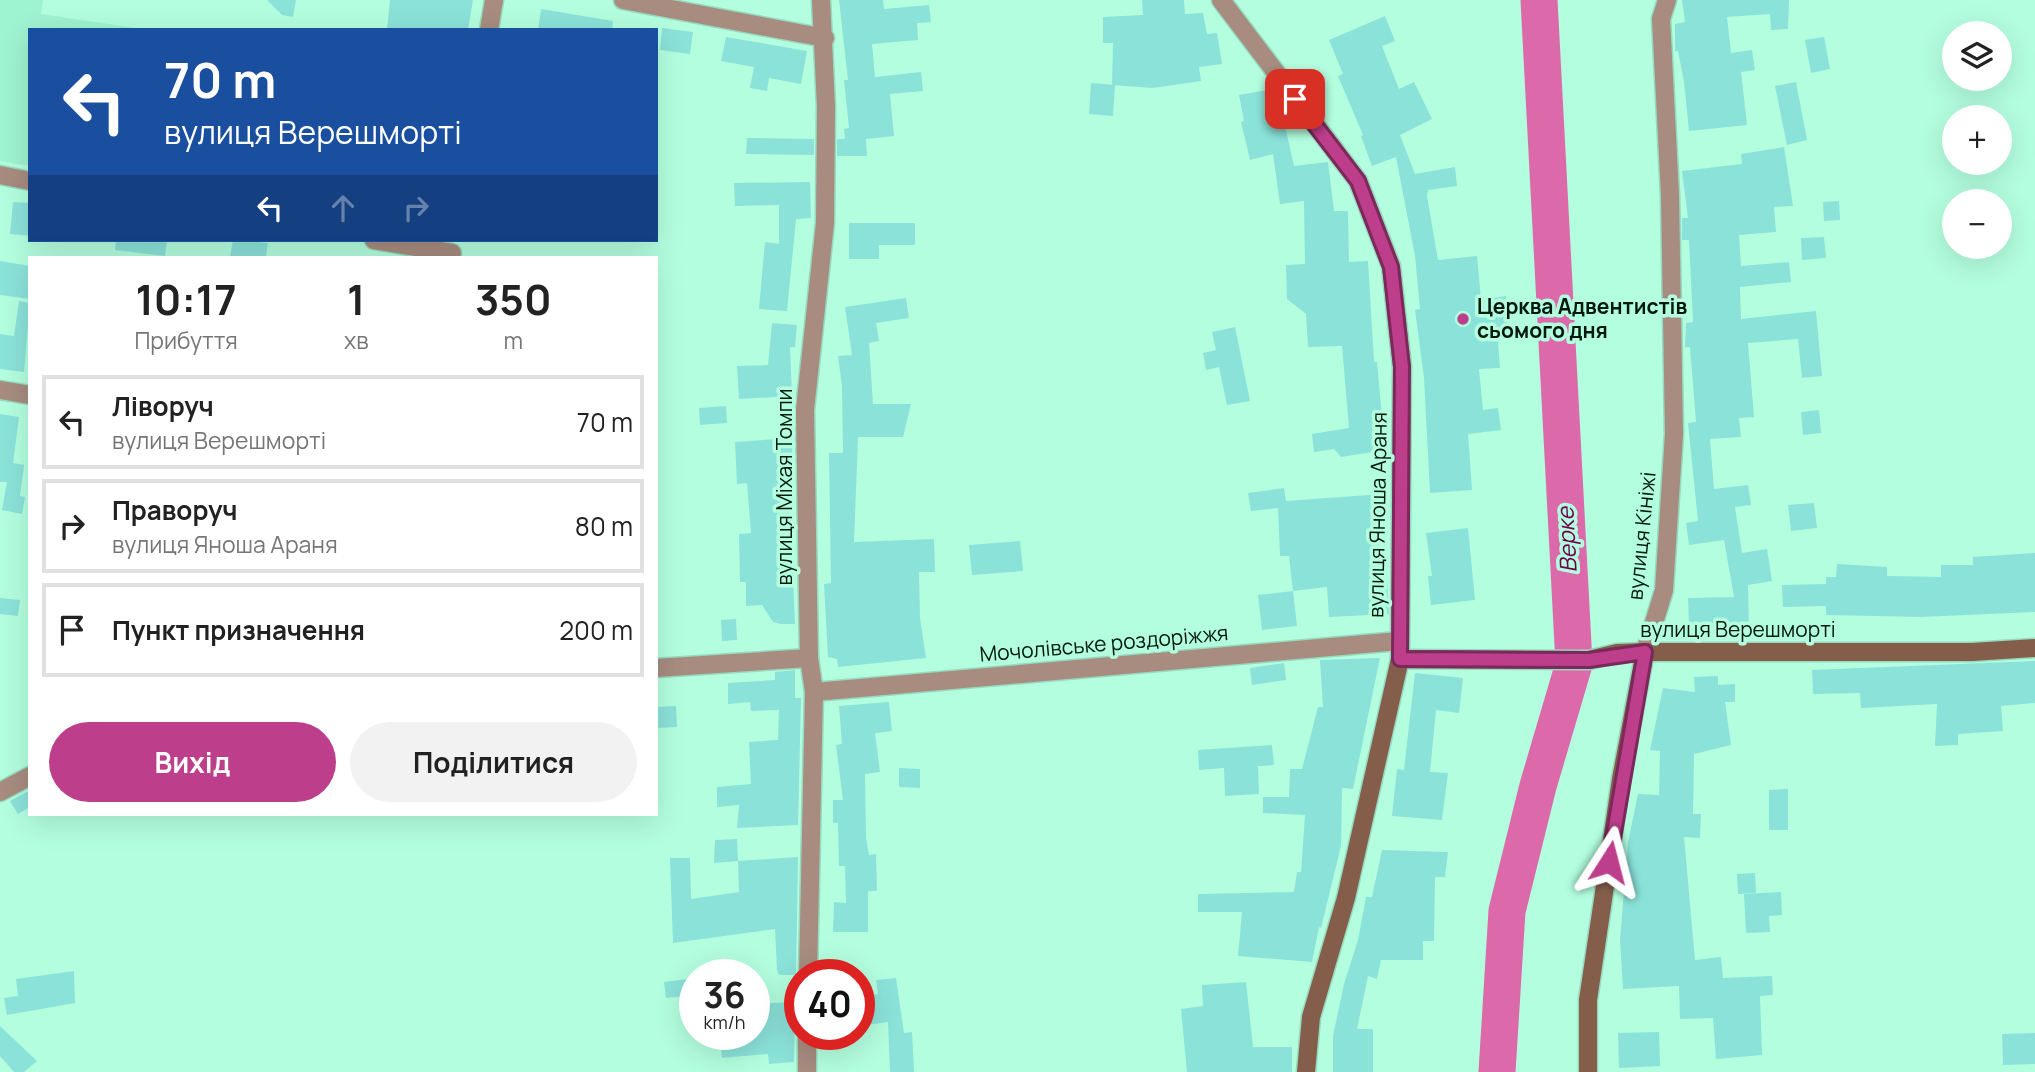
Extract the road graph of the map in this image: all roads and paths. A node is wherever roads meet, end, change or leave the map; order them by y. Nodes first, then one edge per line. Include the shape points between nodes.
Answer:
1 (494, 0) edge
2 (623, 0) edge
3 (821, 0) edge
4 (1221, 0) edge
5 (1667, 0) edge
6 (489, 28) edge
7 (825, 38) junction
8 (0, 177) edge
9 (28, 181) edge
10 (390, 242) edge
11 (453, 250) edge
12 (0, 390) edge
13 (28, 395) edge
14 (1399, 641) junction
15 (2035, 648) edge
16 (1645, 652) junction
17 (809, 658) junction
18 (1400, 659) junction
19 (658, 668) edge
20 (814, 692) junction
21 (28, 777) edge
22 (0, 792) edge
23 (808, 959) edge
24 (807, 1050) edge
25 (807, 1072) edge
26 (1306, 1072) edge
27 (1588, 1072) edge

1 - 6 street
2 - 7 street
3 - 7 street, вулиця Міхая Томпи
4 - 14 street, вулиця Яноша Араня via 1358,181 1391,267 1402,367
5 - 16 street, вулиця Кініжі via 1661,19 1674,433 1664,590
7 - 17 street, вулиця Міхая Томпи via 825,223 805,410
8 - 9 street
10 - 11 street
12 - 13 street
14 - 18 street, вулиця Яноша Араня
14 - 20 street, Мочолівське роздоріжжя
15 - 16 street, вулиця Верешморті
16 - 18 street, вулиця Верешморті via 1589,660
16 - 27 street, вулиця Кініжі via 1588,1000
17 - 19 street
17 - 20 street, вулиця Міхая Томпи
18 - 26 street, вулиця Яноша Араня via 1346,898 1311,1017
20 - 23 street, вулиця Міхая Томпи
21 - 22 street
24 - 25 street

